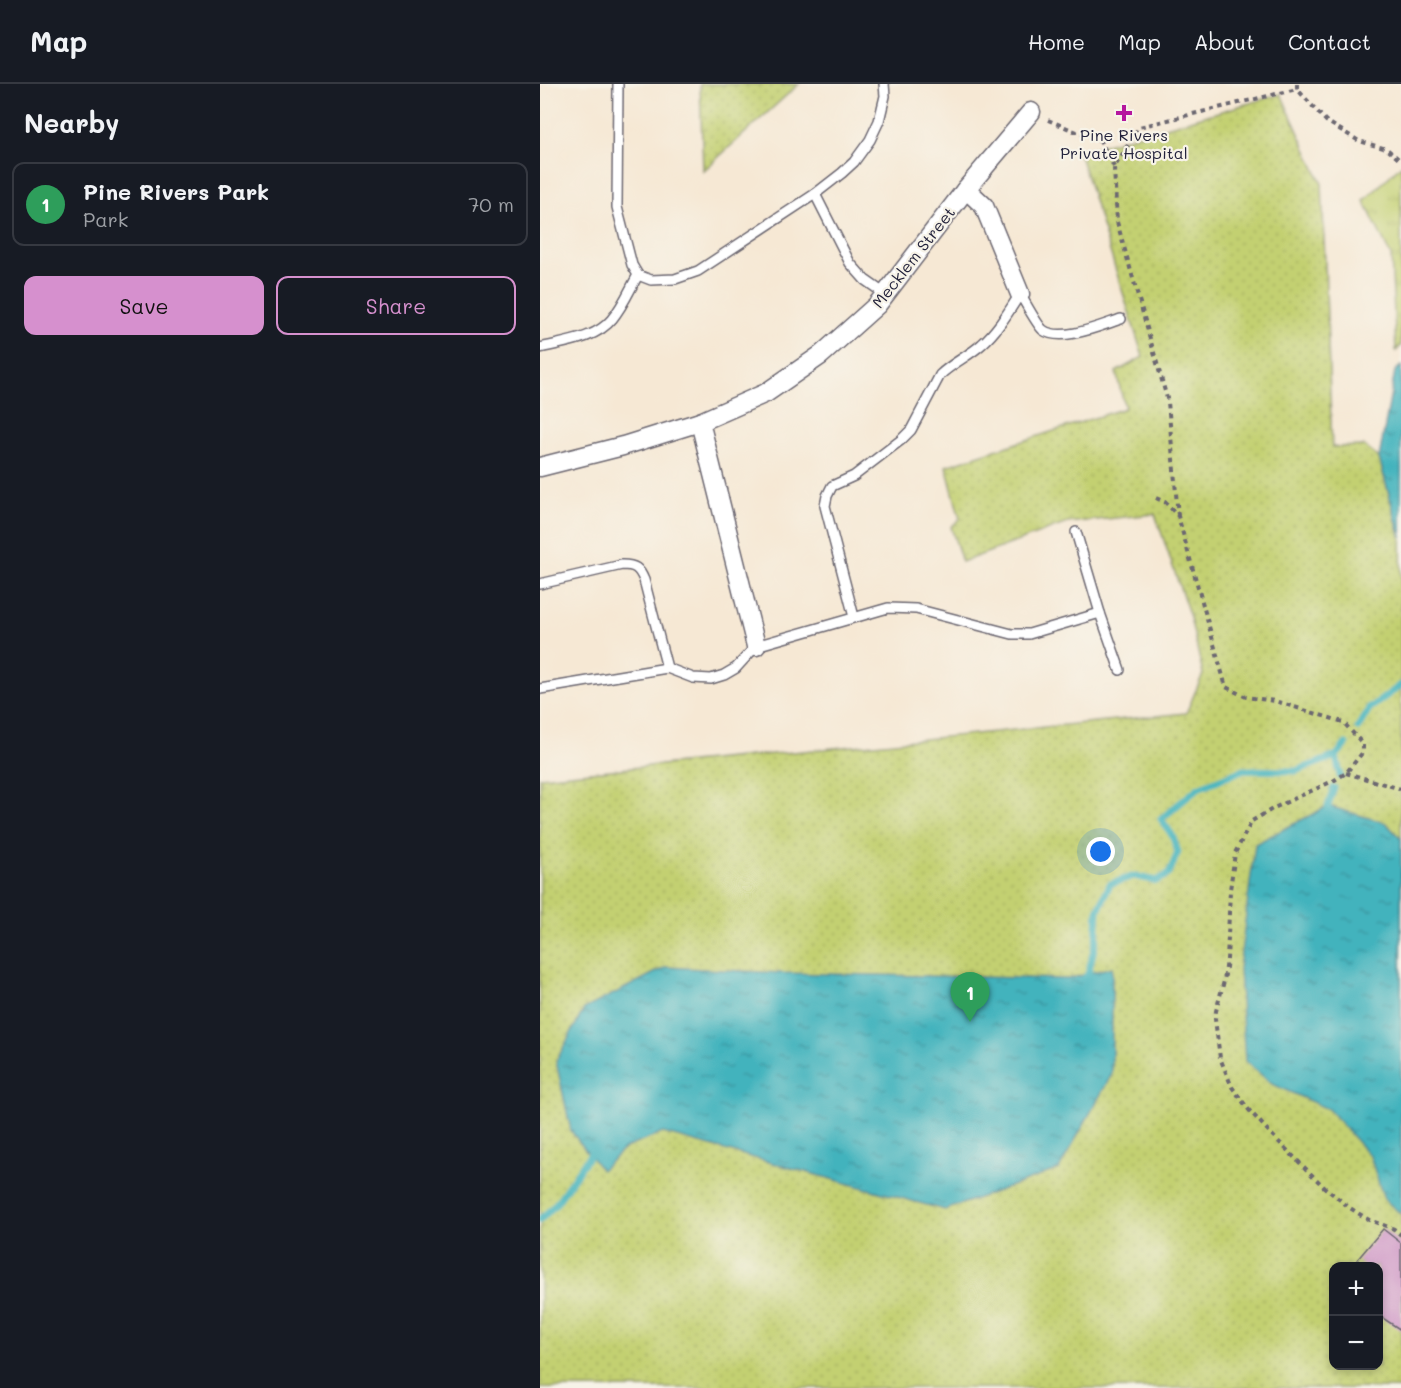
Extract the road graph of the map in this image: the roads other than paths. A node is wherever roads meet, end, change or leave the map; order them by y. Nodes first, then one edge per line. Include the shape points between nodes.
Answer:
1 (618, 84) edge
2 (885, 84) edge
3 (1031, 112) road end
4 (966, 189) junction
5 (815, 194) junction
6 (638, 275) junction
7 (885, 294) junction
8 (1020, 294) junction
9 (1121, 319) dead end
10 (540, 348) edge
11 (700, 422) junction
12 (540, 467) edge
13 (1076, 532) dead end
14 (540, 584) edge
15 (1100, 613) junction
16 (854, 617) junction
17 (756, 646) junction
18 (667, 668) junction
19 (1120, 670) dead end
20 (540, 689) edge

1 - 6 lane via 617,207
2 - 5 lane via 879,121 870,140 854,162
3 - 4 street, Mecklem Street
4 - 7 street, Mecklem Street
4 - 8 street via 984,206
5 - 6 lane via 698,271 664,280
5 - 7 lane via 850,263
6 - 10 lane via 604,327
7 - 11 street, Mecklem Street via 821,355 766,393
8 - 9 lane via 1043,329 1054,335 1069,335
8 - 16 lane via 982,345 940,375 906,435 854,476 832,486 825,506
11 - 12 street, Mecklem Street
11 - 17 street
13 - 15 lane
14 - 18 lane via 632,565 644,580
15 - 16 lane via 1029,634 1012,634 916,609 888,608
15 - 19 lane
16 - 17 lane
17 - 18 lane via 736,668 711,679 693,678
18 - 20 lane

